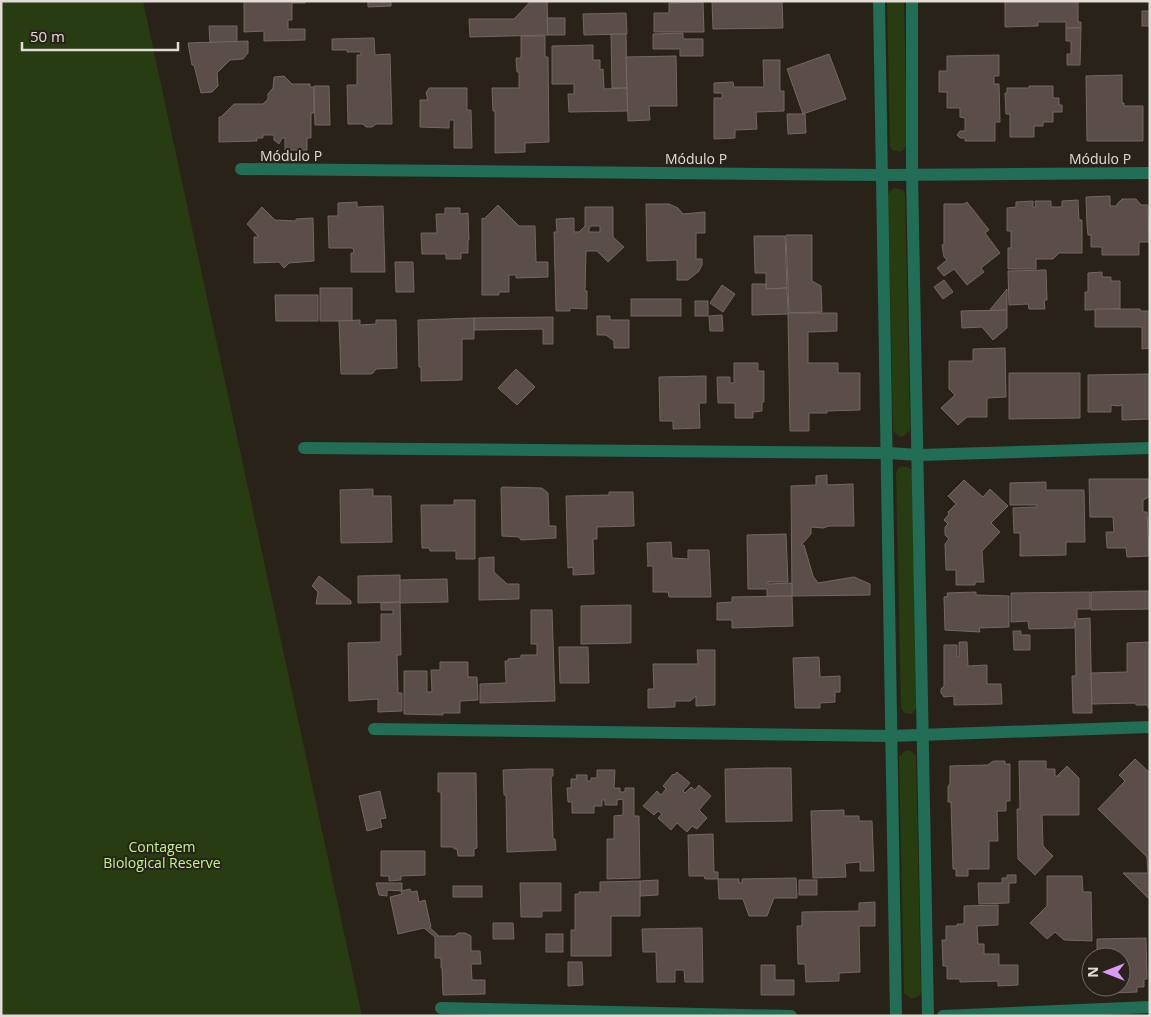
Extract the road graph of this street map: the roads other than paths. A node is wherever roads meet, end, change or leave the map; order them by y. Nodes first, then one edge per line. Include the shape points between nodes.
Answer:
1 (879, 1) edge
2 (912, 1) edge
3 (241, 169) dead end
4 (1150, 173) edge
5 (882, 174) junction
6 (912, 174) junction
7 (304, 448) dead end
8 (1150, 448) edge
9 (888, 454) junction
10 (918, 455) junction
11 (1150, 727) edge
12 (374, 729) dead end
13 (890, 736) junction
14 (923, 736) junction
15 (1150, 1007) edge
16 (441, 1008) dead end
17 (791, 1016) edge
18 (896, 1016) edge
19 (928, 1016) edge
20 (942, 1016) edge

1 - 5 street
2 - 6 street
3 - 5 street, Módulo P
4 - 6 street, Módulo P
5 - 6 street, Módulo P
5 - 9 street
6 - 10 street
7 - 9 street
8 - 10 street
9 - 10 street
9 - 13 street
10 - 14 street
11 - 14 street
12 - 13 street
13 - 14 street
13 - 18 street
14 - 19 street
15 - 20 street
16 - 17 street

